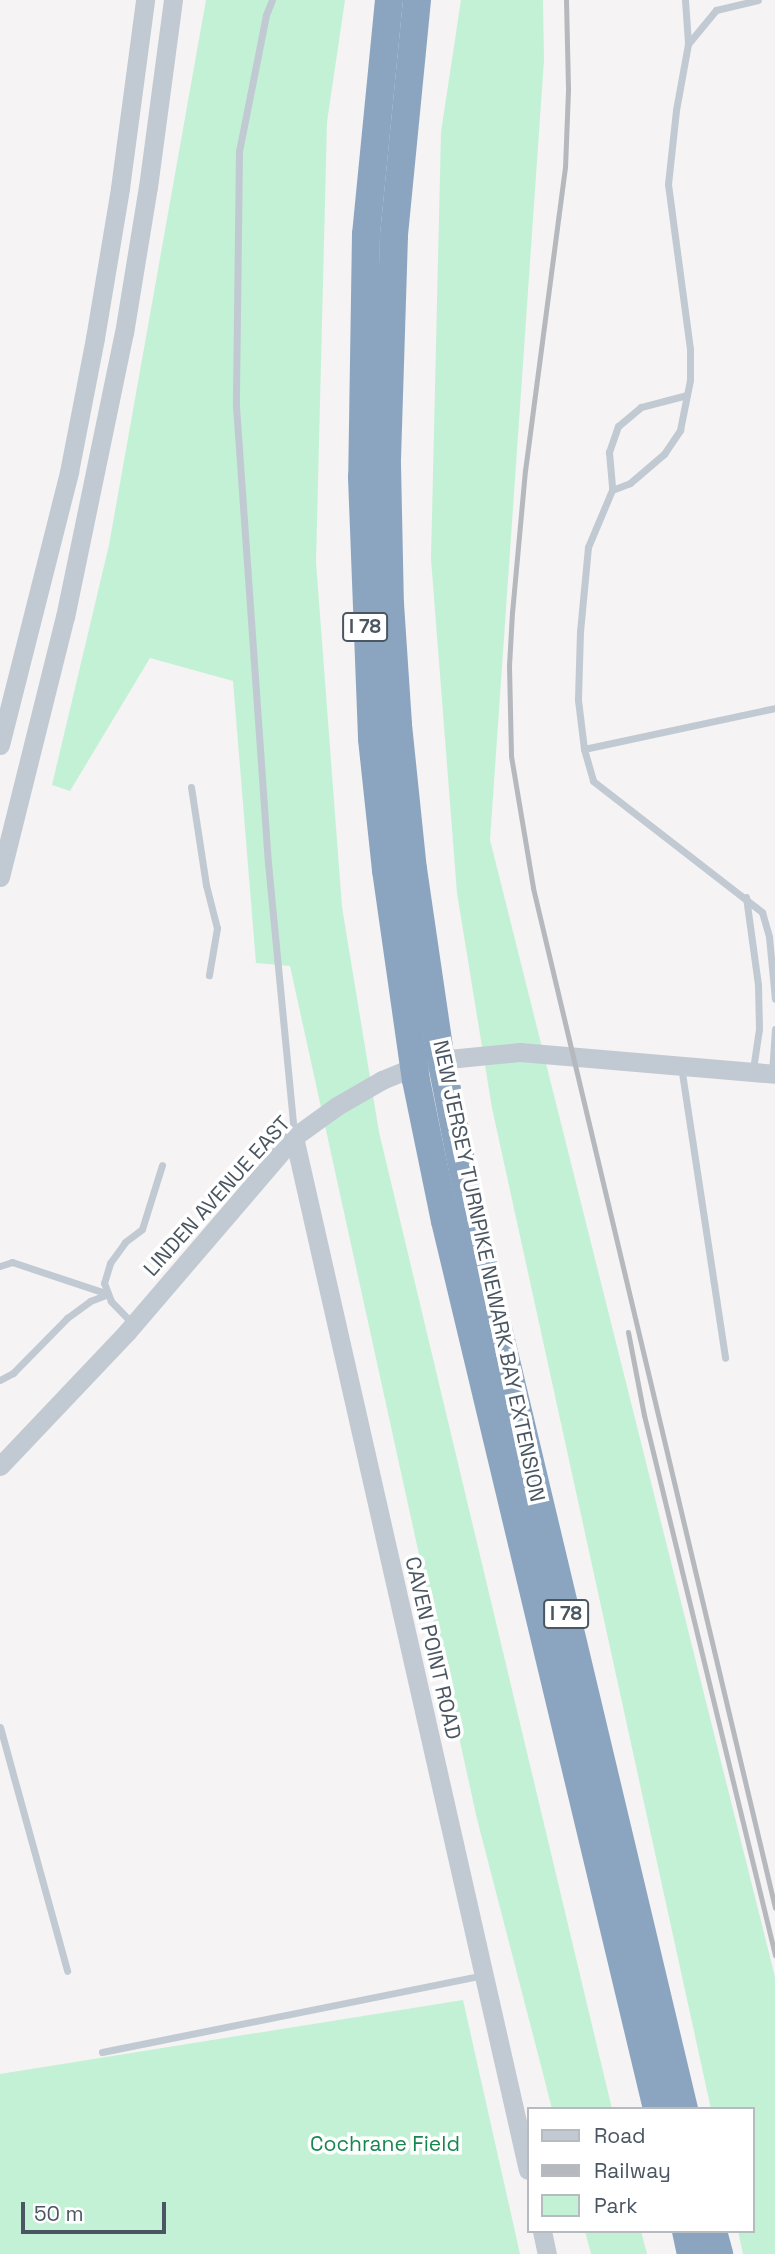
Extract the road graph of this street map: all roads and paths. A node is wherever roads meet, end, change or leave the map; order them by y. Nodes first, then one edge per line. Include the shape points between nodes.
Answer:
1 (145, 0) edge
2 (173, 0) edge
3 (272, 0) edge
4 (389, 0) edge
5 (417, 0) edge
6 (685, 0) edge
7 (757, 0) edge
8 (688, 44) junction
9 (687, 395) junction
10 (612, 491) junction
11 (775, 708) edge
12 (0, 745) edge
13 (584, 749) junction
14 (191, 787) dead end
15 (0, 877) edge
16 (745, 897) junction
17 (209, 975) dead end
18 (775, 999) edge
19 (419, 1014) junction
20 (775, 1030) edge
21 (680, 1065) junction
22 (766, 1074) edge
23 (439, 1122) junction
24 (294, 1137) junction
25 (162, 1165) dead end
26 (0, 1266) edge
27 (108, 1294) junction
28 (133, 1325) junction
29 (725, 1358) dead end
30 (0, 1380) edge
31 (0, 1466) edge
32 (0, 1727) edge
33 (67, 1971) dead end
34 (484, 1975) junction
35 (102, 2052) dead end
36 (657, 2107) edge
37 (684, 2107) edge
38 (526, 2161) edge
39 (542, 2233) edge
40 (686, 2233) edge
41 (714, 2233) edge
42 (547, 2254) edge
43 (691, 2254) edge
44 (719, 2254) edge

1 - 12 street via 120,188 71,459
2 - 15 street via 124,333 65,617
3 - 24 lane via 239,151 236,405 268,863
4 - 19 highway, NEW JERSEY TURNPIKE NEWARK BAY EXTENSION / I 78 via 366,234 365,615 373,752
5 - 19 highway, NEW JERSEY TURNPIKE NEWARK BAY EXTENSION / I 78 via 394,236 387,465 390,604
6 - 8 lane
7 - 8 lane via 716,10
8 - 9 lane via 668,184 690,349
9 - 10 lane via 680,430 664,454 630,483
9 - 10 lane via 641,407 618,426 609,453
10 - 13 lane via 588,547 578,700
11 - 13 lane
13 - 16 lane via 593,781
14 - 17 lane via 217,928
16 - 18 lane via 762,912
16 - 22 lane
19 - 23 highway, NEW JERSEY TURNPIKE NEWARK BAY EXTENSION / I 78
20 - 22 lane
21 - 22 street, LINDEN AVENUE EAST
21 - 24 street, LINDEN AVENUE EAST via 520,1052 428,1060 370,1087
21 - 29 lane
23 - 36 highway, NEW JERSEY TURNPIKE NEWARK BAY EXTENSION / I 78
23 - 37 highway, NEW JERSEY TURNPIKE NEWARK BAY EXTENSION / I 78 via 483,1265
24 - 28 street, LINDEN AVENUE EAST
24 - 34 street, CAVEN POINT ROAD
25 - 27 lane via 142,1229 110,1263 104,1283
26 - 27 lane via 12,1262
27 - 28 lane
27 - 30 lane via 67,1318 13,1373
28 - 31 street, LINDEN AVENUE EAST
32 - 33 lane
34 - 35 lane
34 - 38 street, CAVEN POINT ROAD
39 - 42 street
40 - 43 highway
41 - 44 highway

